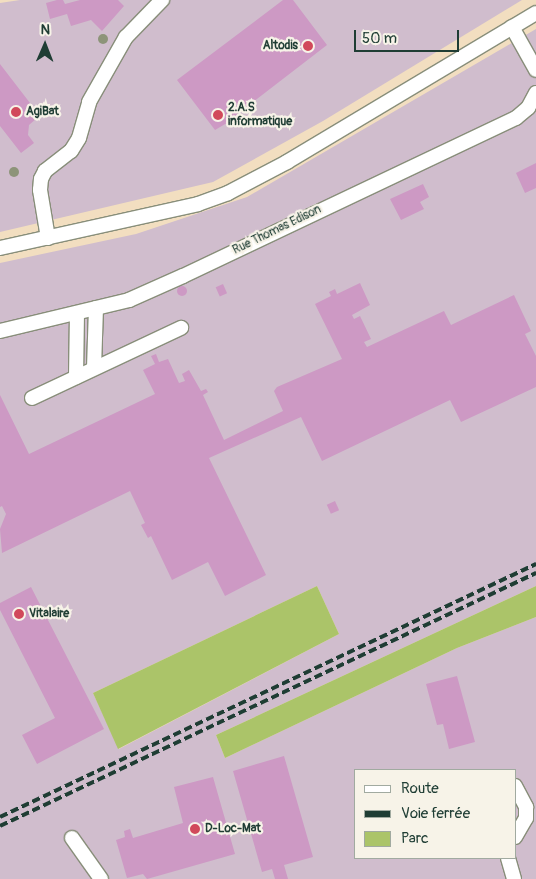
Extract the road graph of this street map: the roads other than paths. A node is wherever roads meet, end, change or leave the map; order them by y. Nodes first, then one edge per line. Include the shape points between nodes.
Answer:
1 (162, 0) edge
2 (536, 13) edge
3 (512, 27) junction
4 (536, 70) edge
5 (536, 92) edge
6 (48, 238) junction
7 (0, 248) edge
8 (96, 308) junction
9 (77, 313) junction
10 (181, 328) dead end
11 (0, 331) edge
12 (94, 368) junction
13 (76, 377) junction
14 (32, 398) dead end
15 (516, 788) edge
16 (516, 835) edge
17 (72, 838) dead end
18 (508, 859) edge
19 (100, 879) edge
20 (514, 879) edge

1 - 6 street via 126,37 90,102 79,138 71,150 45,171 41,179
2 - 3 street
3 - 4 street
3 - 6 street via 287,162 228,192 198,204
5 - 8 street, Rue Thomas Edison via 528,108 516,118 183,276 129,300
6 - 7 street
8 - 9 street, Rue Thomas Edison
8 - 12 street
9 - 11 street, Rue Thomas Edison
9 - 13 street
10 - 12 street
12 - 13 street
13 - 14 street
15 - 16 street via 526,806 526,818
17 - 19 street
18 - 20 street

